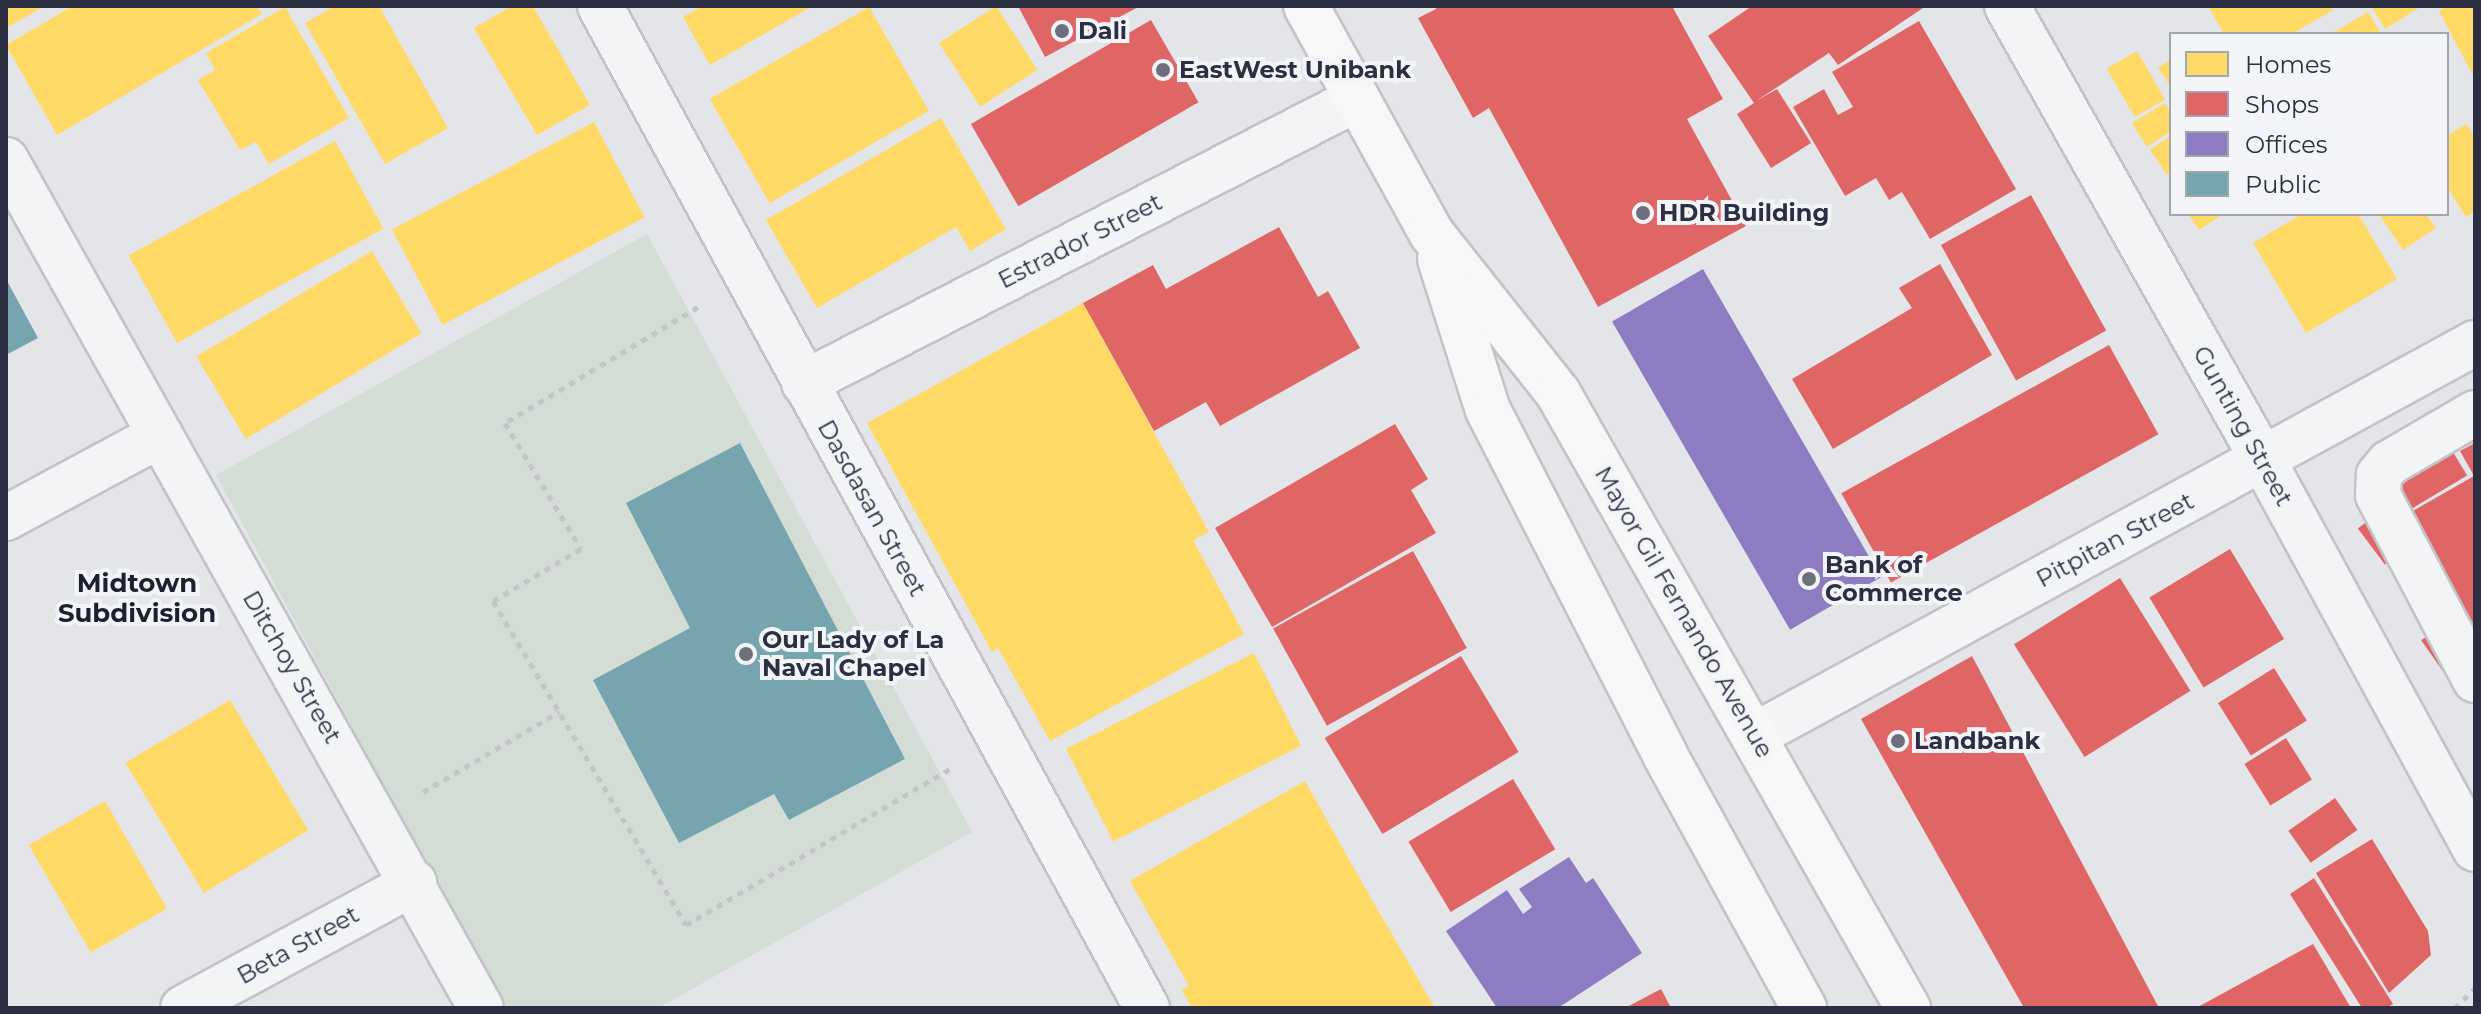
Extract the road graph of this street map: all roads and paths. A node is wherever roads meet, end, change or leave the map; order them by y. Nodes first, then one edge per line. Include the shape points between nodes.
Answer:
1 (600, 6) edge
2 (1306, 6) edge
3 (2007, 6) edge
4 (1357, 99) junction
5 (6, 160) edge
6 (1432, 234) junction
7 (747, 278) junction
8 (2475, 343) edge
9 (804, 383) junction
10 (2475, 413) edge
11 (160, 435) junction
12 (2263, 460) junction
13 (6, 518) edge
14 (2475, 680) edge
15 (559, 712) junction
16 (1755, 735) junction
17 (999, 739) junction
18 (378, 818) junction
19 (2475, 849) edge
20 (414, 883) junction
21 (2475, 988) edge
22 (183, 1008) edge
23 (481, 1008) edge
24 (1147, 1008) edge
25 (1804, 1008) edge
26 (1908, 1008) edge
27 (2455, 1008) edge

1 - 7 street, Dasdasan Street
2 - 4 main road, Mayor Gil Fernando Avenue
3 - 12 street, Gunting Street
4 - 6 main road, Mayor Gil Fernando Avenue
4 - 9 street, Estrador Street
5 - 11 street, Ditchoy Street
6 - 16 main road, Mayor Gil Fernando Avenue via 1558,393
6 - 25 main road, Mayor Gil Fernando Avenue via 1488,410 1665,755
7 - 9 street, Dasdasan Street
7 - 15 path via 505,423 581,549 493,601
8 - 12 street, Pitpitan Street
9 - 17 street, Dasdasan Street
10 - 14 street via 2389,463 2379,475 2378,495
11 - 13 street
11 - 18 street, Ditchoy Street
12 - 16 street, Pitpitan Street
12 - 19 street, Gunting Street
15 - 17 path via 686,925
15 - 18 path
16 - 26 main road, Mayor Gil Fernando Avenue
17 - 24 street, Dasdasan Street
18 - 20 street, Ditchoy Street
20 - 22 street, Beta Street
20 - 23 street, Ditchoy Street
21 - 27 path

